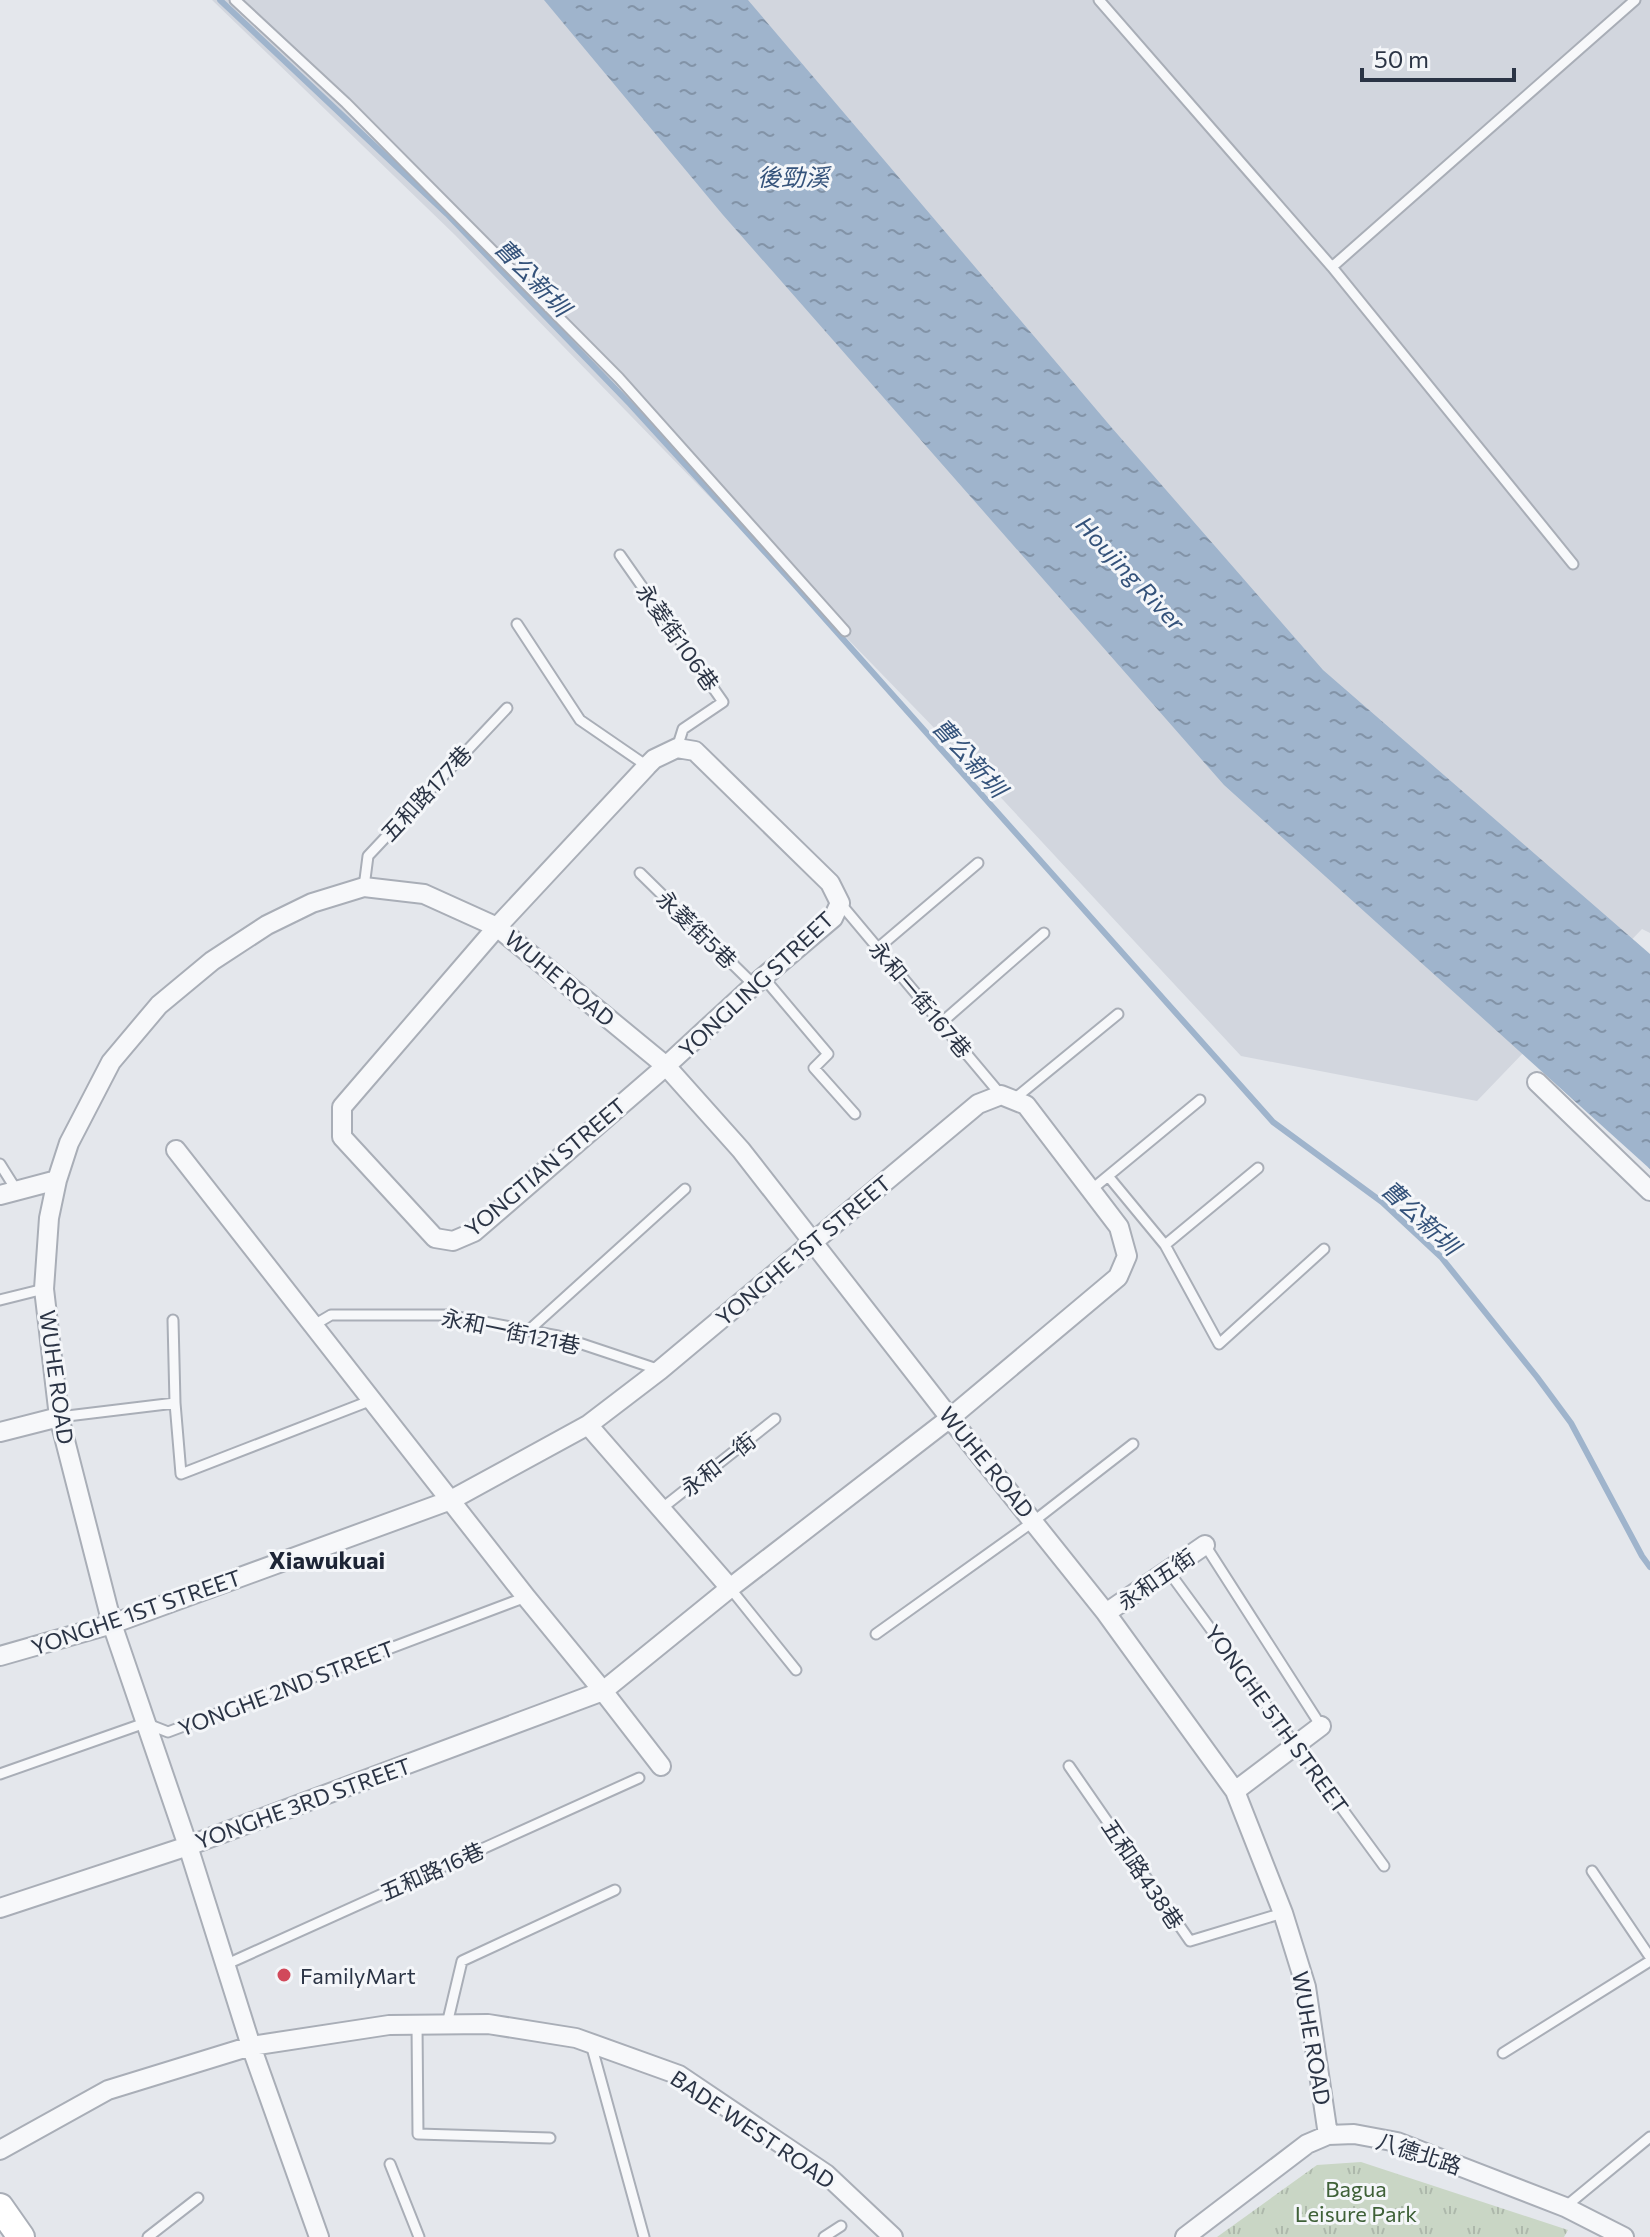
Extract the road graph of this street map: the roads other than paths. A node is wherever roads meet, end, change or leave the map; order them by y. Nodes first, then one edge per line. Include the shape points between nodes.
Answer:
1 (235, 0) edge
2 (1099, 0) edge
3 (1635, 0) edge
4 (1332, 267) junction
5 (620, 555) dead end
6 (1573, 564) dead end
7 (517, 624) dead end
8 (845, 631) dead end
9 (507, 708) dead end
10 (677, 748) junction
11 (647, 766) junction
12 (978, 863) dead end
13 (640, 873) dead end
14 (364, 887) junction
15 (840, 903) junction
16 (497, 927) junction
17 (1044, 933) dead end
18 (878, 948) junction
19 (758, 981) junction
20 (1118, 1014) dead end
21 (941, 1023) junction
22 (666, 1066) junction
23 (1537, 1082) dead end
24 (1007, 1098) junction
25 (1200, 1100) dead end
26 (855, 1114) dead end
27 (176, 1150) dead end
28 (0, 1164) edge
29 (1258, 1168) dead end
30 (1108, 1176) junction
31 (57, 1180) junction
32 (685, 1189) dead end
33 (1091, 1190) junction
34 (1650, 1191) edge
35 (8, 1193) edge
36 (814, 1241) junction
37 (1165, 1245) junction
38 (1324, 1249) dead end
39 (44, 1289) junction
40 (0, 1300) edge
41 (173, 1320) dead end
42 (314, 1325) junction
43 (528, 1331) junction
44 (660, 1370) junction
45 (372, 1400) junction
46 (175, 1403) junction
47 (59, 1417) junction
48 (950, 1418) junction
49 (775, 1419) dead end
50 (588, 1425) junction
51 (0, 1432) edge
52 (1133, 1444) dead end
53 (451, 1500) junction
54 (661, 1509) junction
55 (1034, 1521) junction
56 (1205, 1545) joint
57 (1169, 1572) junction
58 (730, 1588) junction
59 (526, 1597) junction
60 (1106, 1613) junction
61 (112, 1624) junction
62 (876, 1634) dead end
63 (0, 1656) edge
64 (796, 1670) dead end
65 (603, 1691) junction
66 (145, 1723) junction
67 (1321, 1726) joint
68 (1296, 1745) junction
69 (661, 1766) dead end
70 (1069, 1766) dead end
71 (0, 1774) edge
72 (639, 1778) dead end
73 (1235, 1791) junction
74 (188, 1846) junction
75 (1384, 1866) dead end
76 (1592, 1871) dead end
77 (615, 1890) dead end
78 (0, 1908) edge
79 (1283, 1913) junction
80 (1650, 1959) edge
81 (225, 1965) junction
82 (447, 2024) junction
83 (417, 2025) junction
84 (591, 2044) junction
85 (251, 2046) junction
86 (1503, 2053) dead end
87 (1328, 2135) junction
88 (1650, 2137) edge
89 (550, 2138) dead end
90 (0, 2150) edge
91 (390, 2164) dead end
92 (198, 2198) dead end
93 (0, 2207) edge
94 (1565, 2207) junction
95 (841, 2226) dead end
96 (21, 2237) edge
97 (148, 2237) edge
98 (319, 2237) edge
99 (419, 2237) edge
100 (644, 2237) edge
101 (824, 2237) edge
102 (893, 2237) edge
103 (1185, 2237) edge
104 (1624, 2237) edge

1 - 8 lane via 346,103 619,378
2 - 4 lane
3 - 4 lane
4 - 6 lane
5 - 10 lane, 永菱街106巷 via 723,702 683,729
7 - 11 lane via 580,720
9 - 14 lane, 五和路177巷 via 368,856
10 - 11 street
10 - 15 street, YONGLING STREET via 695,751 830,883
11 - 16 street
12 - 18 lane
13 - 19 lane, 永菱街5巷
14 - 16 street, WUHE ROAD via 424,894
14 - 31 street, WUHE ROAD via 312,903 267,925 159,1005 111,1062 69,1143
15 - 18 lane, 永和一街167巷
15 - 19 street, YONGLING STREET via 833,918
16 - 22 street, WUHE ROAD
16 - 22 street, YONGTIAN STREET via 342,1107 342,1137 435,1238 453,1241 474,1232
17 - 21 lane
18 - 21 lane, 永和一街167巷
19 - 22 street, YONGLING STREET
19 - 26 lane, 永菱街5巷 via 828,1054 814,1068
20 - 24 lane
21 - 24 lane, 永和一街167巷
22 - 36 street, WUHE ROAD
23 - 34 street
24 - 33 street via 1026,1105
24 - 36 street, YONGHE 1ST STREET via 978,1104
25 - 30 lane
27 - 42 street
28 - 35 lane
29 - 37 lane
30 - 33 lane
30 - 37 lane
31 - 35 street
31 - 39 street, WUHE ROAD
32 - 43 lane
33 - 48 street via 1119,1227 1127,1256 1118,1277
36 - 44 street, YONGHE 1ST STREET
36 - 48 street, WUHE ROAD
37 - 38 lane via 1219,1344
39 - 40 lane
39 - 47 street, WUHE ROAD
41 - 46 lane
42 - 43 lane, 永和一街121巷 via 331,1315 447,1315
42 - 45 street
43 - 44 lane, 永和一街121巷
44 - 50 street, YONGHE 1ST STREET
45 - 46 lane via 181,1474
45 - 53 street
46 - 47 lane
47 - 51 street
47 - 61 street, WUHE ROAD
48 - 55 street, WUHE ROAD
48 - 58 street, YONGHE 3RD STREET
49 - 54 lane, 永和一街
50 - 53 street, YONGHE 1ST STREET
50 - 54 street, 永和一街
52 - 55 lane
53 - 59 street
53 - 61 street, YONGHE 1ST STREET
54 - 58 street, 永和一街
55 - 60 street, WUHE ROAD
55 - 62 lane
56 - 57 street, 永和五街
56 - 67 lane, YONGHE 5TH STREET
57 - 60 street, 永和五街
57 - 68 lane, YONGHE 5TH STREET
58 - 64 lane
58 - 65 street, YONGHE 3RD STREET
59 - 65 street
59 - 66 lane, YONGHE 2ND STREET via 168,1732
60 - 73 street, WUHE ROAD
61 - 63 street, YONGHE 1ST STREET
61 - 66 street, WUHE ROAD
65 - 69 street
65 - 74 street, YONGHE 3RD STREET
66 - 71 lane, YONGHE 2ND STREET
66 - 74 street, WUHE ROAD
67 - 68 street
68 - 73 street
68 - 75 lane, YONGHE 5TH STREET
70 - 79 lane, 五和路438巷 via 1190,1941
72 - 81 lane, 五和路16巷
73 - 79 street, WUHE ROAD
74 - 78 street, YONGHE 3RD STREET
74 - 81 street, WUHE ROAD
76 - 80 lane
77 - 82 lane via 462,1961
79 - 87 street, WUHE ROAD via 1306,1987
80 - 86 lane
81 - 85 street, WUHE ROAD
82 - 83 street, BADE WEST ROAD
82 - 84 street, BADE WEST ROAD via 488,2024
83 - 85 street, BADE WEST ROAD
83 - 89 lane via 418,2134
84 - 100 lane
84 - 102 street, BADE WEST ROAD via 679,2075 826,2174
85 - 90 street, BADE WEST ROAD via 108,2090
85 - 98 street, WUHE ROAD
87 - 94 street, 八德北路 via 1397,2142
87 - 103 street via 1307,2144
88 - 94 lane
91 - 99 lane
92 - 97 lane
93 - 96 street
94 - 104 street, 八德北路
95 - 101 lane

